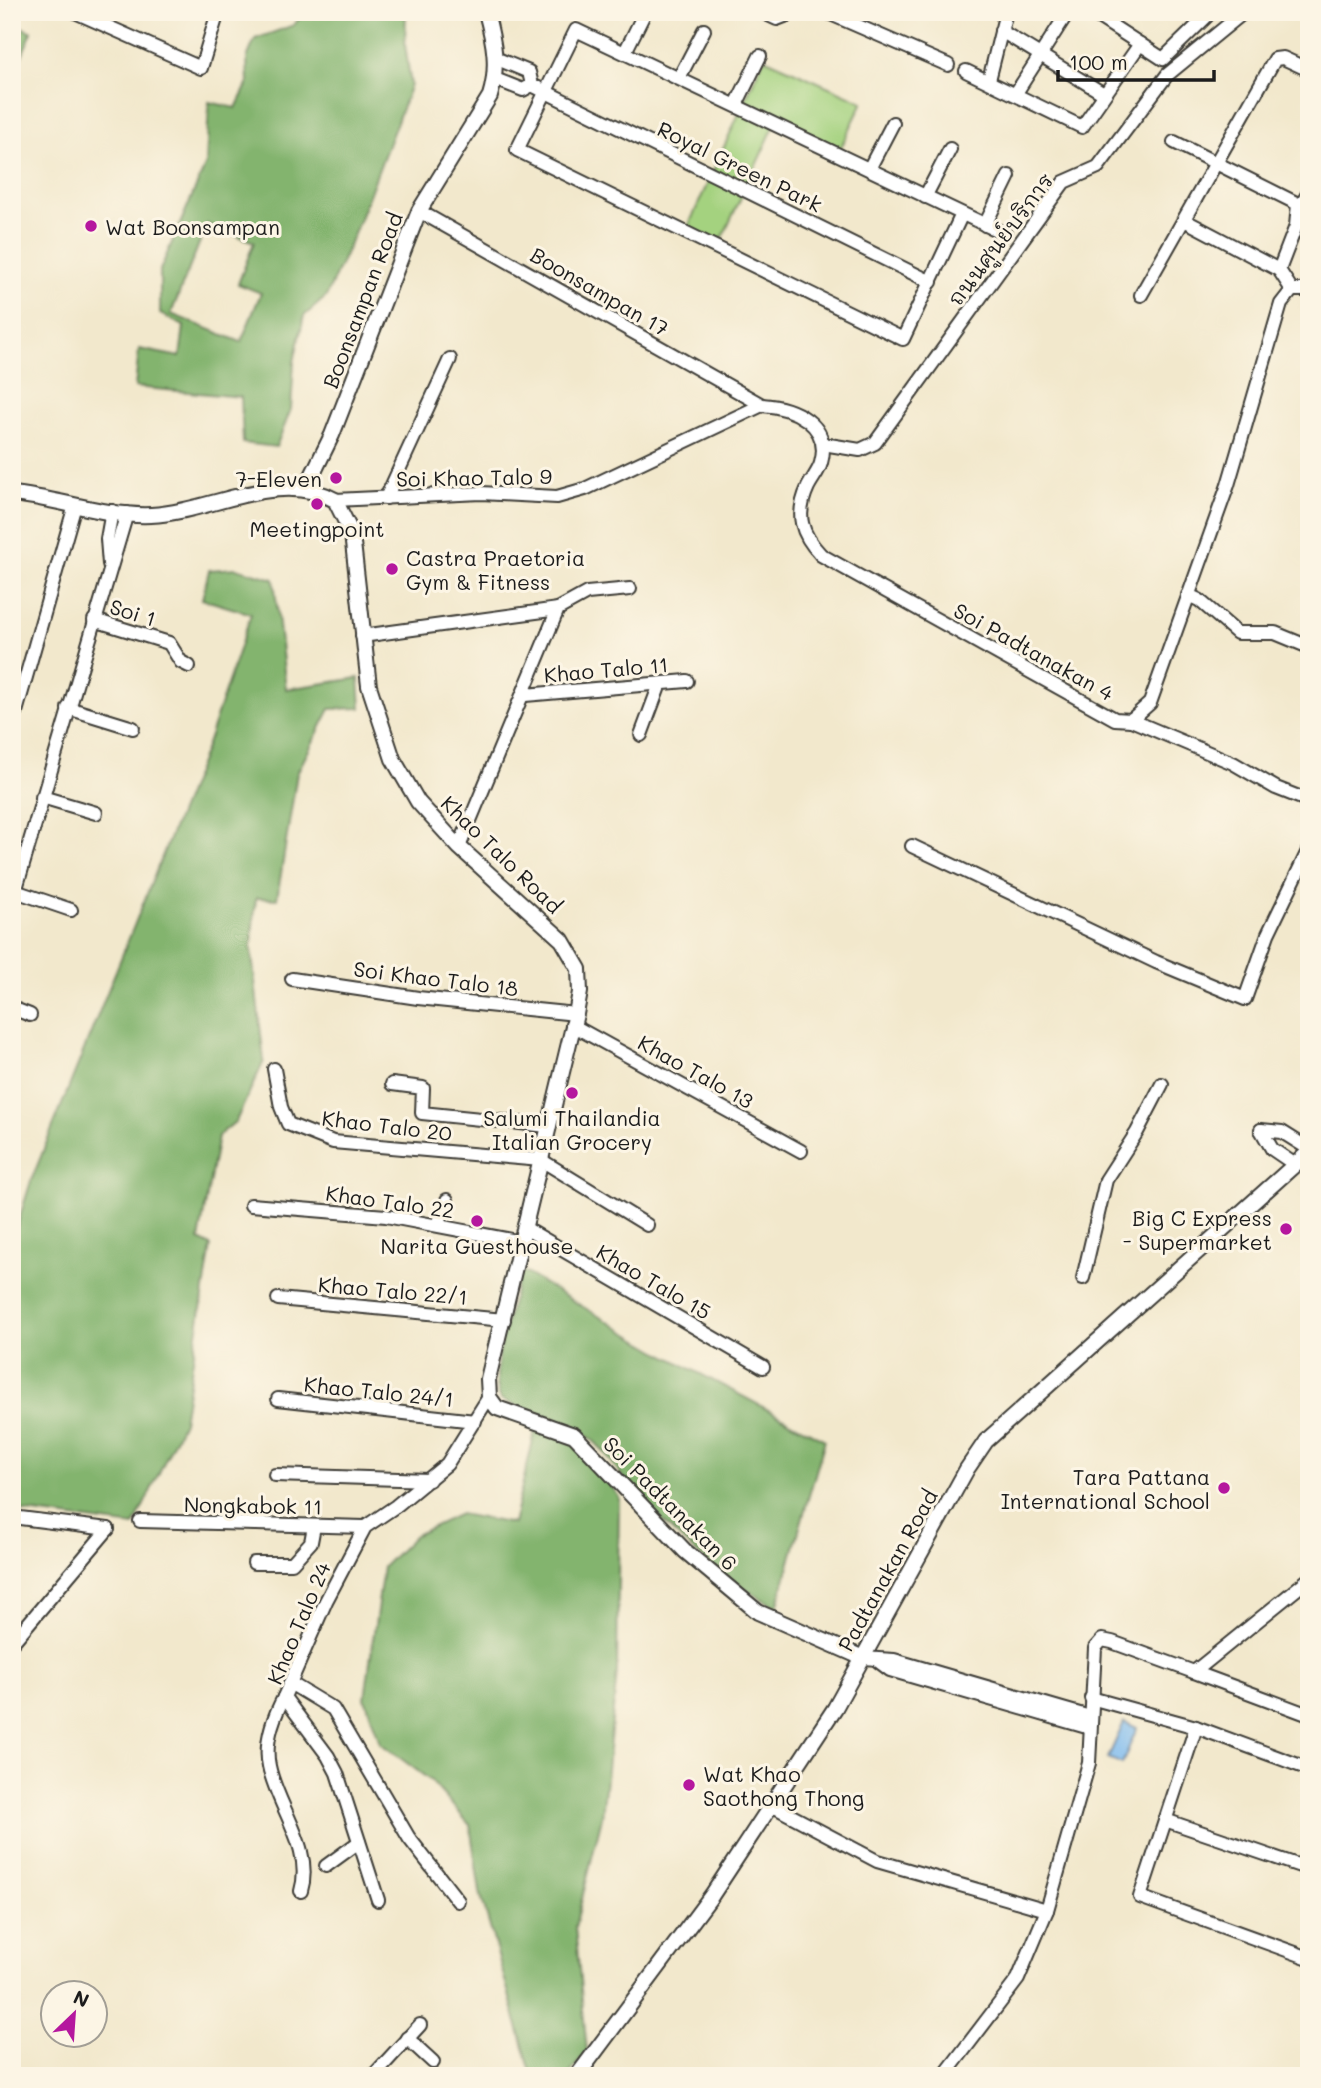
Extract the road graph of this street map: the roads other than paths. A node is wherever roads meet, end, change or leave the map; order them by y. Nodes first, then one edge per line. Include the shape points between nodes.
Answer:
1 (75, 12) edge
2 (218, 12) edge
3 (485, 12) edge
4 (645, 12) edge
5 (762, 12) edge
6 (795, 12) edge
7 (826, 12) edge
8 (1006, 12) edge
9 (1068, 12) edge
10 (1091, 12) edge
11 (1203, 12) edge
12 (1244, 12) edge
13 (1108, 17) edge
14 (704, 30) dead end
15 (1001, 31) junction
16 (1139, 44) junction
17 (625, 52) junction
18 (1040, 55) junction
19 (760, 56) dead end
20 (495, 58) junction
21 (948, 65) dead end
22 (1309, 70) edge
23 (966, 71) dead end
24 (679, 78) junction
25 (495, 79) junction
26 (989, 80) junction
27 (532, 85) junction
28 (546, 92) junction
29 (1016, 93) junction
30 (1104, 94) junction
31 (736, 105) junction
32 (892, 123) dead end
33 (1174, 142) dead end
34 (950, 149) dead end
35 (1216, 162) junction
36 (869, 169) junction
37 (1009, 176) dead end
38 (925, 197) junction
39 (1305, 200) edge
40 (419, 211) junction
41 (962, 214) junction
42 (1184, 220) junction
43 (985, 225) junction
44 (1005, 234) dead end
45 (1279, 270) junction
46 (931, 282) junction
47 (1292, 290) junction
48 (1309, 290) edge
49 (1141, 295) dead end
50 (450, 359) dead end
51 (762, 405) junction
52 (822, 444) junction
53 (305, 489) junction
54 (12, 494) edge
55 (386, 498) junction
56 (335, 500) junction
57 (75, 505) junction
58 (112, 511) junction
59 (128, 513) junction
60 (109, 568) junction
61 (630, 589) dead end
62 (1188, 595) junction
63 (558, 609) junction
64 (94, 620) junction
65 (362, 636) junction
66 (1309, 647) edge
67 (190, 666) dead end
68 (687, 681) dead end
69 (660, 684) junction
70 (525, 695) junction
71 (68, 709) junction
72 (1131, 720) junction
73 (12, 726) edge
74 (133, 728) dead end
75 (641, 735) dead end
76 (42, 797) junction
77 (1309, 801) edge
78 (96, 813) dead end
79 (912, 846) dead end
80 (459, 847) junction
81 (1309, 849) edge
82 (14, 897) edge
83 (71, 910) dead end
84 (292, 979) dead end
85 (12, 1007) edge
86 (30, 1015) dead end
87 (574, 1019) junction
88 (274, 1069) dead end
89 (392, 1084) dead end
90 (1162, 1084) dead end
91 (548, 1126) junction
92 (1309, 1150) edge
93 (800, 1152) dead end
94 (541, 1160) junction
95 (1294, 1164) junction
96 (447, 1200) dead end
97 (251, 1205) dead end
98 (438, 1225) junction
99 (647, 1225) dead end
100 (524, 1235) junction
101 (1083, 1278) dead end
102 (278, 1299) dead end
103 (504, 1320) junction
104 (763, 1367) dead end
105 (489, 1397) junction
106 (278, 1399) dead end
107 (475, 1421) junction
108 (275, 1475) dead end
109 (429, 1480) junction
110 (12, 1517) edge
111 (140, 1521) dead end
112 (314, 1526) junction
113 (365, 1527) junction
114 (254, 1563) dead end
115 (1309, 1579) edge
116 (12, 1643) edge
117 (863, 1658) junction
118 (1194, 1672) junction
119 (290, 1683) junction
120 (284, 1697) junction
121 (1091, 1699) junction
122 (1309, 1715) edge
123 (1090, 1723) junction
124 (1196, 1727) junction
125 (1309, 1769) edge
126 (771, 1805) junction
127 (1166, 1820) junction
128 (359, 1842) junction
129 (326, 1866) dead end
130 (1309, 1869) edge
131 (301, 1891) dead end
132 (378, 1900) dead end
133 (457, 1901) dead end
134 (1047, 1910) junction
135 (1309, 1958) edge
136 (420, 2025) dead end
137 (407, 2038) junction
138 (433, 2062) dead end
139 (373, 2076) edge
140 (577, 2076) edge
141 (944, 2076) edge

1 - 2 street via 201,68
3 - 20 street, Boonsampan Road
4 - 17 street
5 - 6 street via 777,19
7 - 21 street
8 - 15 street
9 - 18 street
10 - 13 street
11 - 16 street via 1207,16 1163,59
12 - 52 street, ถนนศูนย์บริการ via 1167,75 1098,167 1064,182 875,443 860,450
13 - 16 street
14 - 24 street
15 - 18 street
15 - 26 street
16 - 30 street
17 - 24 street
17 - 28 street via 576,30
18 - 29 street
18 - 30 street
19 - 31 street
20 - 25 street, Boonsampan Road
20 - 27 street, Royal Green Park via 529,72
22 - 35 street via 1283,58 1275,60
23 - 26 street
24 - 31 street
25 - 27 street, Royal Green Park via 523,90
25 - 40 street, Boonsampan Road via 482,113
26 - 29 street
27 - 28 street, Royal Green Park
28 - 46 street, Royal Green Park
28 - 46 street via 517,150 903,339
29 - 30 street via 1082,127
31 - 36 street
32 - 36 street
33 - 35 street
34 - 38 street
35 - 39 street
35 - 42 street
36 - 38 street
37 - 43 street
38 - 41 street
39 - 45 street
40 - 51 street, Boonsampan 17
40 - 53 street, Boonsampan Road via 337,423
41 - 43 street
41 - 46 street
42 - 45 street
42 - 49 street
43 - 44 street
45 - 47 street
47 - 48 street
47 - 62 street, Soi Padtanakan 4 via 1281,304 1228,485
50 - 55 street
51 - 52 street via 806,417
51 - 55 street, Soi Khao Talo 9 via 585,488 557,496
52 - 72 street, Soi Padtanakan 4 via 821,463 806,490 801,517 805,538 821,555 1115,719
53 - 56 street
53 - 59 street via 280,489 150,515
54 - 57 street
55 - 56 street, Soi Khao Talo 9
56 - 65 street, Khao Talo Road via 352,534
57 - 58 street
57 - 73 street
58 - 59 street
58 - 60 street via 107,539
59 - 60 street
60 - 64 street
61 - 63 street via 587,593
62 - 66 street via 1237,633 1275,633
62 - 72 street, Soi Padtanakan 4 via 1150,703
63 - 65 street
63 - 70 street
64 - 67 street, Soi 1 via 169,643 181,662
64 - 71 street
65 - 80 street, Khao Talo Road via 369,686 393,759 418,802
68 - 69 street, Khao Talo 11
69 - 70 street, Khao Talo 11
69 - 75 street
70 - 80 street, Khao Talo 11
71 - 74 street
71 - 76 street
72 - 77 street
76 - 78 street
76 - 82 street
79 - 81 street via 1156,962 1245,999 1268,934
80 - 87 street, Khao Talo Road via 562,940 579,969
82 - 83 street
84 - 87 street, Soi Khao Talo 18
85 - 86 street
87 - 91 street, Khao Talo Road
87 - 93 street, Khao Talo 13
88 - 94 street, Khao Talo 20 via 288,1124 313,1136 333,1142
89 - 91 street via 423,1088 422,1113
90 - 101 street via 1106,1180
91 - 94 street, Khao Talo Road
92 - 95 street, Padtanakan Road
92 - 95 street via 1282,1132 1261,1130 1272,1149
94 - 99 street
94 - 100 street, Khao Talo Road
95 - 117 street, Padtanakan Road via 986,1441
96 - 98 street
97 - 98 street, Khao Talo 22
98 - 100 street, Khao Talo 22
100 - 103 street, Khao Talo Road
100 - 104 street, Khao Talo 15
102 - 103 street, Khao Talo 22/1
103 - 105 street, Khao Talo Road via 488,1378
105 - 107 street, Khao Talo 24
105 - 117 street, Soi Padtanakan 6 via 497,1408 574,1435 685,1551 758,1612
106 - 107 street, Khao Talo 24/1
107 - 109 street, Khao Talo 24 via 447,1464
108 - 109 street
109 - 113 street, Khao Talo 24
110 - 116 street via 108,1529
111 - 112 street, Nongkabok 11
112 - 113 street, Nongkabok 11
112 - 114 street via 304,1554 292,1563
113 - 119 street, Khao Talo 24
115 - 118 street
117 - 123 street via 894,1660
117 - 126 street, Padtanakan Road
118 - 121 street via 1102,1640 1095,1648
118 - 122 street
119 - 120 street, Khao Talo 24
119 - 133 street via 333,1709 409,1838
120 - 128 street, Khao Talo 24 via 332,1764
120 - 131 street via 271,1734 269,1765 304,1866
121 - 123 street
121 - 124 street
123 - 134 street via 1089,1763
124 - 125 street
124 - 127 street
126 - 134 street via 877,1861
126 - 140 street, Padtanakan Road via 689,1927
127 - 130 street
127 - 135 street via 1140,1897
128 - 129 street
128 - 132 street, Khao Talo 24
134 - 141 street via 1018,1979
136 - 137 street
137 - 138 street
137 - 139 street

